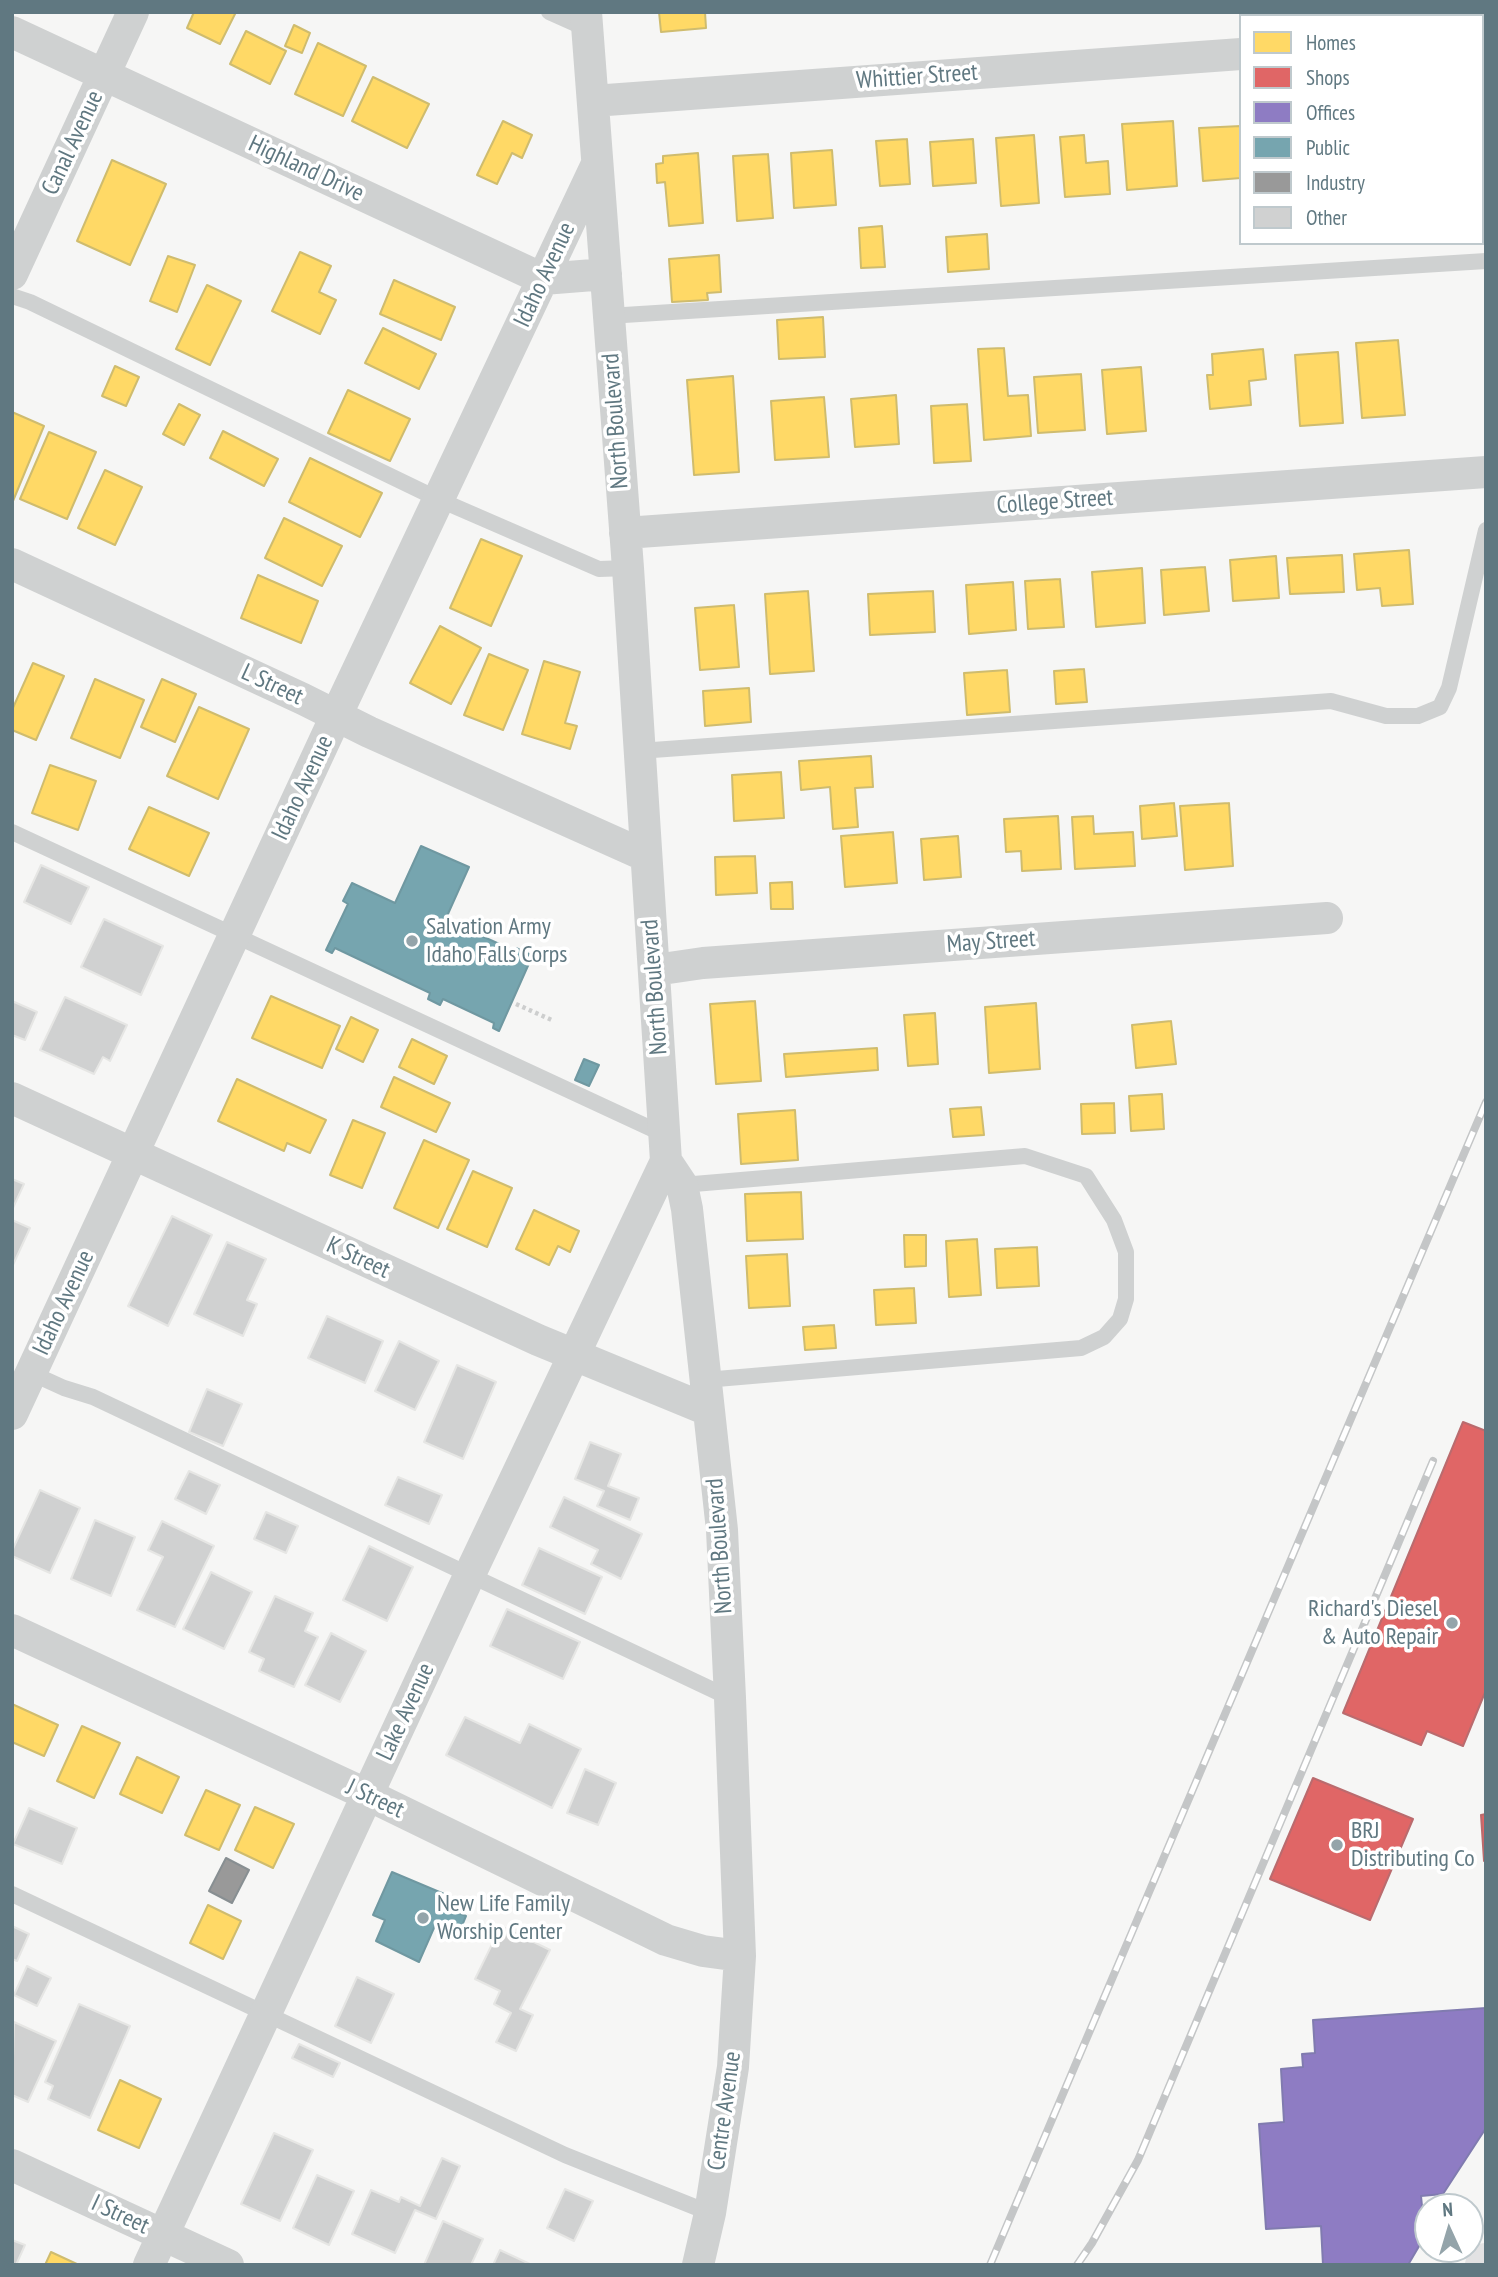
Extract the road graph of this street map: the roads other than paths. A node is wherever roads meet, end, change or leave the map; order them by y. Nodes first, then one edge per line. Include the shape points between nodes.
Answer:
1 (133, 12) edge
2 (549, 12) edge
3 (586, 21) edge
4 (12, 32) edge
5 (1239, 54) edge
6 (105, 75) junction
7 (593, 101) junction
8 (597, 164) junction
9 (1486, 261) edge
10 (12, 274) edge
11 (606, 274) junction
12 (543, 279) junction
13 (12, 296) edge
14 (608, 316) junction
15 (1486, 472) edge
16 (440, 500) junction
17 (1486, 530) edge
18 (625, 533) junction
19 (12, 564) edge
20 (628, 568) junction
21 (337, 716) junction
22 (639, 751) junction
23 (12, 832) edge
24 (646, 856) junction
25 (1327, 918) dead end
26 (236, 936) junction
27 (654, 971) junction
28 (12, 1098) edge
29 (134, 1155) junction
30 (671, 1160) junction
31 (573, 1356) junction
32 (32, 1373) junction
33 (707, 1395) junction
34 (12, 1414) edge
35 (470, 1574) junction
36 (12, 1630) edge
37 (730, 1698) junction
38 (368, 1795) junction
39 (12, 1894) edge
40 (740, 1956) junction
41 (265, 2014) junction
42 (12, 2165) edge
43 (710, 2213) junction
44 (163, 2235) junction
45 (149, 2265) edge
46 (228, 2265) edge
47 (698, 2265) edge

1 - 6 street, Canal Avenue
2 - 3 lane
3 - 7 street, North Boulevard
4 - 6 street, Highland Drive
5 - 7 street, Whittier Street
6 - 10 street, Canal Avenue
6 - 12 street, Highland Drive
7 - 8 street, North Boulevard
8 - 11 street, North Boulevard
8 - 12 street, Idaho Avenue
9 - 14 lane
11 - 12 street, Highland Drive
11 - 14 street, North Boulevard
12 - 16 street, Idaho Avenue
13 - 16 lane
14 - 18 street, North Boulevard
15 - 18 street, College Street
16 - 20 lane via 599,569
16 - 21 street, Idaho Avenue
17 - 22 lane via 1449,688 1440,707 1418,716 1385,716 1331,701
18 - 20 street, North Boulevard
19 - 21 street, L Street
20 - 22 street, North Boulevard
21 - 24 street, L Street
21 - 26 street, Idaho Avenue
22 - 24 street, North Boulevard
23 - 26 lane
24 - 27 street, North Boulevard
25 - 27 street, May Street via 703,963
26 - 29 street, Idaho Avenue
26 - 30 lane
27 - 30 street, North Boulevard
28 - 29 street, K Street
29 - 31 street, K Street
29 - 32 street, Idaho Avenue
30 - 31 street, Lake Avenue
30 - 33 street, North Boulevard via 687,1209
30 - 33 lane via 1025,1156 1086,1176 1114,1220 1126,1252 1126,1298 1120,1319 1104,1337 1081,1348
31 - 33 street, K Street
31 - 35 street, Lake Avenue
32 - 34 street, Idaho Avenue
32 - 35 lane via 93,1397
33 - 37 street, North Boulevard via 722,1530
35 - 37 lane
35 - 38 street, Lake Avenue
36 - 38 street, J Street
37 - 40 street, North Boulevard
38 - 40 street, J Street via 666,1940
38 - 41 street, Lake Avenue
39 - 41 lane
40 - 43 street, Centre Avenue via 733,2067
41 - 43 lane via 565,2155
41 - 44 street, Lake Avenue
42 - 44 street, I Street
43 - 47 street, Centre Avenue
44 - 45 street, Lake Avenue
44 - 46 street, I Street

